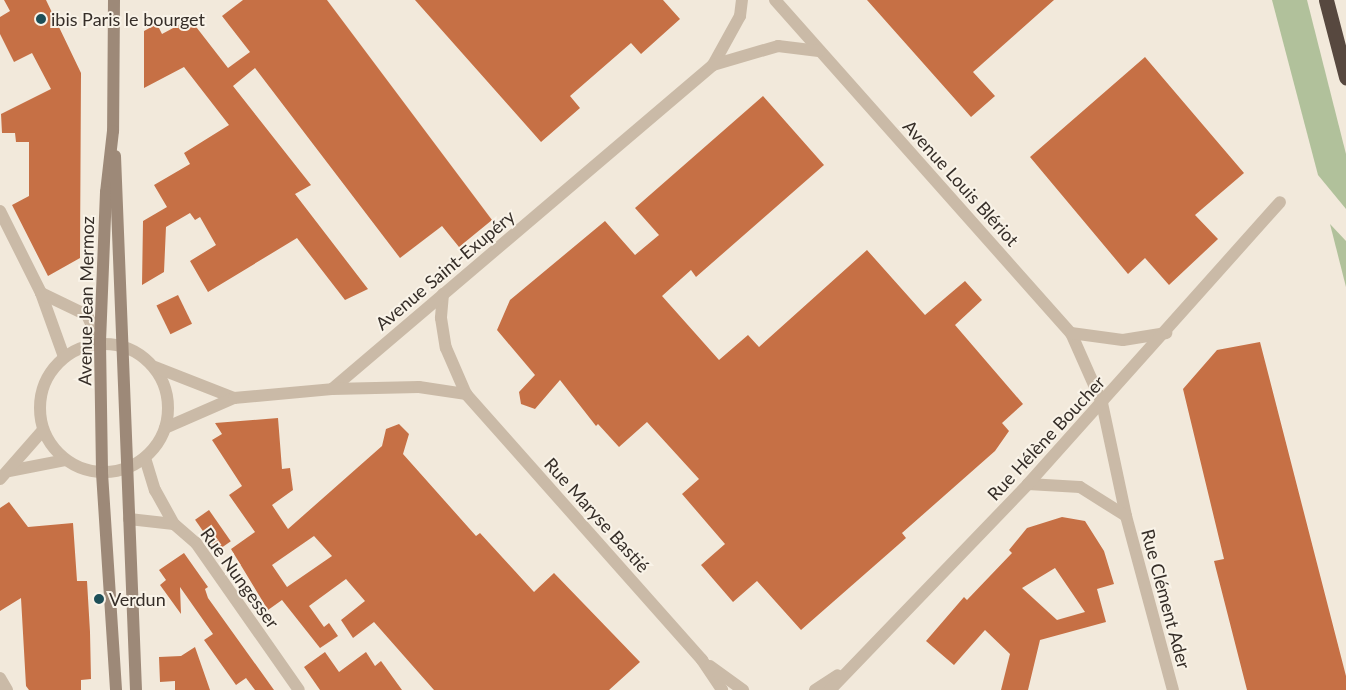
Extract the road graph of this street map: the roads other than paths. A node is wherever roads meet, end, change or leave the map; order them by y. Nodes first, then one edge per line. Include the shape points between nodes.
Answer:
1 (114, 0) edge
2 (742, 0) edge
3 (774, 0) edge
4 (1326, 0) edge
5 (819, 51) junction
6 (713, 65) junction
7 (1346, 77) edge
8 (112, 131) junction
9 (1280, 202) dead end
10 (0, 211) edge
11 (42, 293) junction
12 (443, 294) junction
13 (1071, 333) junction
14 (1166, 333) junction
15 (100, 343) junction
16 (123, 346) junction
17 (64, 357) junction
18 (155, 367) junction
19 (332, 388) junction
20 (466, 394) junction
21 (234, 398) junction
22 (1102, 403) junction
23 (165, 428) junction
24 (43, 430) junction
25 (144, 458) junction
26 (66, 460) junction
27 (126, 469) junction
28 (102, 473) junction
29 (5, 475) edge
30 (1028, 484) junction
31 (1126, 516) junction
32 (129, 519) junction
33 (174, 524) junction
34 (702, 660) junction
35 (855, 664) junction
36 (0, 678) edge
37 (7, 690) edge
38 (116, 690) edge
39 (136, 690) edge
40 (299, 690) edge
41 (722, 690) edge
42 (743, 690) edge
43 (815, 690) edge
44 (830, 690) edge
45 (1173, 690) edge

1 - 8 main road, Avenue Jean Mermoz
2 - 6 street, Avenue Saint-Exupéry via 740,16
3 - 5 street, Avenue Louis Blériot
4 - 7 highway
5 - 6 street, Avenue Saint-Exupéry via 778,46
5 - 13 street, Avenue Louis Blériot
6 - 12 street, Avenue Saint-Exupéry
8 - 15 main road, Avenue Jean Mermoz via 106,192
8 - 16 main road, Avenue Jean Mermoz via 119,193
9 - 14 street, Rue Hélène Boucher
10 - 11 street
11 - 15 street via 87,316
11 - 17 street
12 - 19 street, Avenue Saint-Exupéry
12 - 20 street, Rue Maryse Bastié via 441,318 446,348
13 - 14 street via 1123,340
13 - 22 street, Avenue Louis Blériot
14 - 22 street, Rue Hélène Boucher
15 - 16 street
15 - 17 street via 81,347
15 - 28 main road, Avenue Jean Mermoz
16 - 18 street
16 - 27 main road, Avenue Jean Mermoz
17 - 24 street via 42,390
18 - 21 street
18 - 23 street via 166,393
19 - 20 street via 419,388
19 - 21 street
20 - 34 street, Rue Maryse Bastié
21 - 23 street
22 - 30 street, Rue Hélène Boucher
22 - 31 street, Rue Clément Ader
23 - 25 street
24 - 26 street
24 - 29 street
25 - 27 street
25 - 33 street, Rue Nungesser via 155,490
26 - 28 street via 83,469
26 - 29 street
27 - 28 street
27 - 32 main road, Avenue Jean Mermoz
28 - 38 main road, Avenue Jean Mermoz
30 - 31 street, Rue Clément Ader via 1080,487
30 - 35 street, Rue Hélène Boucher
31 - 45 street, Rue Clément Ader
32 - 33 street
32 - 39 main road, Avenue Jean Mermoz
33 - 40 street, Rue Nungesser via 196,543
34 - 41 street, Rue Maryse Bastié
34 - 42 street, Rue Maryse Bastié
35 - 43 street
35 - 44 street, Rue Hélène Boucher
36 - 37 street

